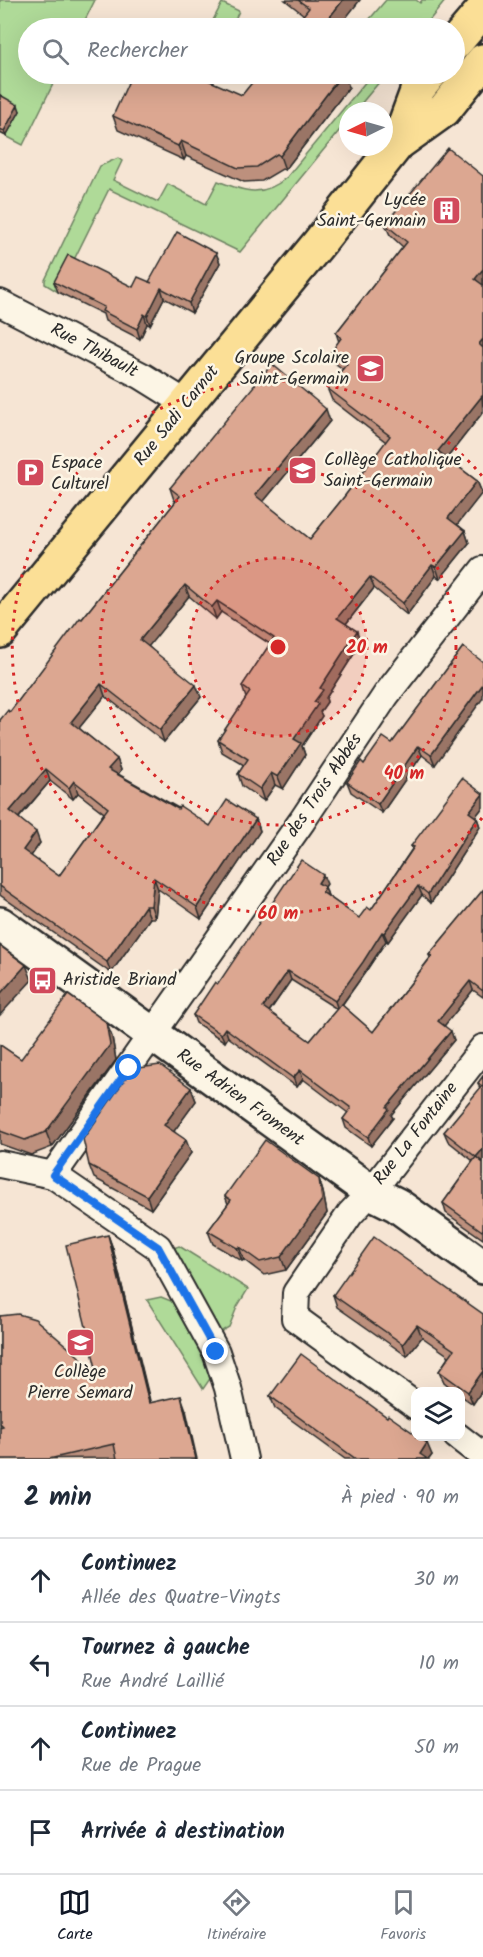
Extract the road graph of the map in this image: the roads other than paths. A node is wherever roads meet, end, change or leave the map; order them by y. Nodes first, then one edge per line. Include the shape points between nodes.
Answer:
1 (483, 10) edge
2 (465, 31) edge
3 (483, 62) edge
4 (422, 84) edge
5 (398, 143) junction
6 (0, 303) edge
7 (187, 404) junction
8 (483, 570) edge
9 (0, 631) edge
10 (0, 924) edge
11 (152, 1035) junction
12 (483, 1048) edge
13 (0, 1164) edge
14 (53, 1175) junction
15 (371, 1192) junction
16 (483, 1267) edge
17 (411, 1402) edge
18 (462, 1441) edge
19 (483, 1456) edge
20 (244, 1459) edge

1 - 2 main road
3 - 5 main road, Rue Sadi Carnot via 444,111
4 - 5 main road, Rue Sadi Carnot
5 - 7 main road, Rue Sadi Carnot
6 - 7 street, Rue Thibault via 142,376
7 - 9 main road, Rue Sadi Carnot
8 - 11 street, Rue des Trois Abbés via 386,695
10 - 11 street, Rue Adrien Froment
11 - 14 street, Rue des Trois Abbés
11 - 15 street, Rue Adrien Froment
12 - 15 street, Rue La Fontaine
13 - 14 street
14 - 20 street via 158,1247 216,1352
15 - 16 street, Rue Adrien Froment via 397,1205
15 - 17 street, Rue La Fontaine via 350,1214 296,1293 295,1318
18 - 19 street

